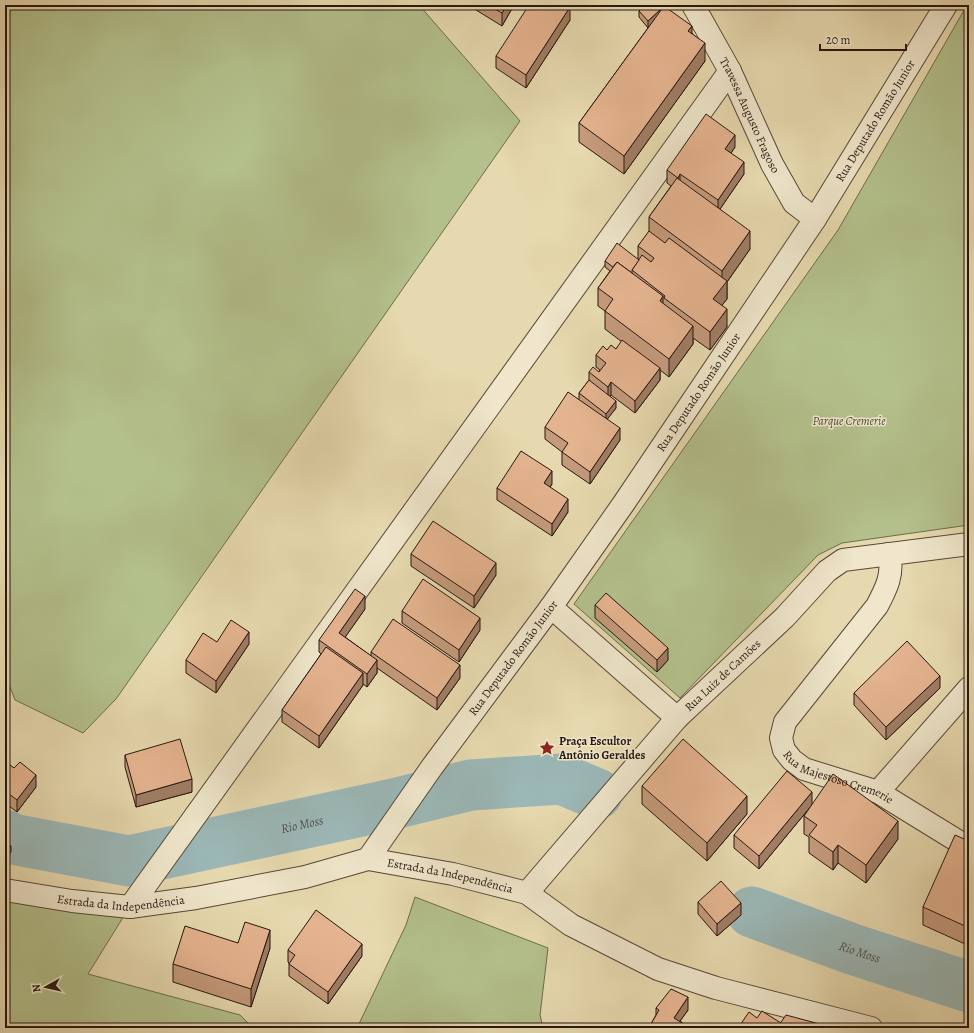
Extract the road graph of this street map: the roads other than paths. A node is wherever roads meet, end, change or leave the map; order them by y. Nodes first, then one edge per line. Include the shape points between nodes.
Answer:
1 (693, 5) edge
2 (946, 5) edge
3 (730, 71) junction
4 (814, 219) junction
5 (969, 544) edge
6 (889, 554) junction
7 (551, 607) junction
8 (969, 688) edge
9 (677, 718) junction
10 (878, 792) junction
11 (969, 848) edge
12 (368, 859) junction
13 (5, 890) edge
14 (527, 894) junction
15 (131, 906) junction
16 (871, 1028) edge

1 - 3 street, Travessa Augusto Fragoso
2 - 4 street, Rua Deputado Romão Junior
3 - 4 street, Travessa Augusto Fragoso via 772,164 794,203
3 - 15 street
4 - 7 street, Rua Deputado Romão Junior via 624,503
5 - 6 street, Rua Luiz de Camões
6 - 9 street, Rua Luiz de Camões via 843,560 827,571 785,617
6 - 10 street, Rua Majestoso Cremerie via 892,566 890,577 876,606 785,722 781,738 784,750 804,769
7 - 9 street
7 - 12 street, Rua Deputado Romão Junior via 432,767
8 - 10 street
9 - 14 street, Rua Luiz de Camões
10 - 11 street, Rua Majestoso Cremerie
12 - 14 street, Estrada da Independência via 452,874
12 - 15 street, Estrada da Independência via 305,877 196,898
13 - 15 street, Estrada da Independência via 72,901
14 - 16 street, Estrada da Independência via 570,925 658,969 723,990

